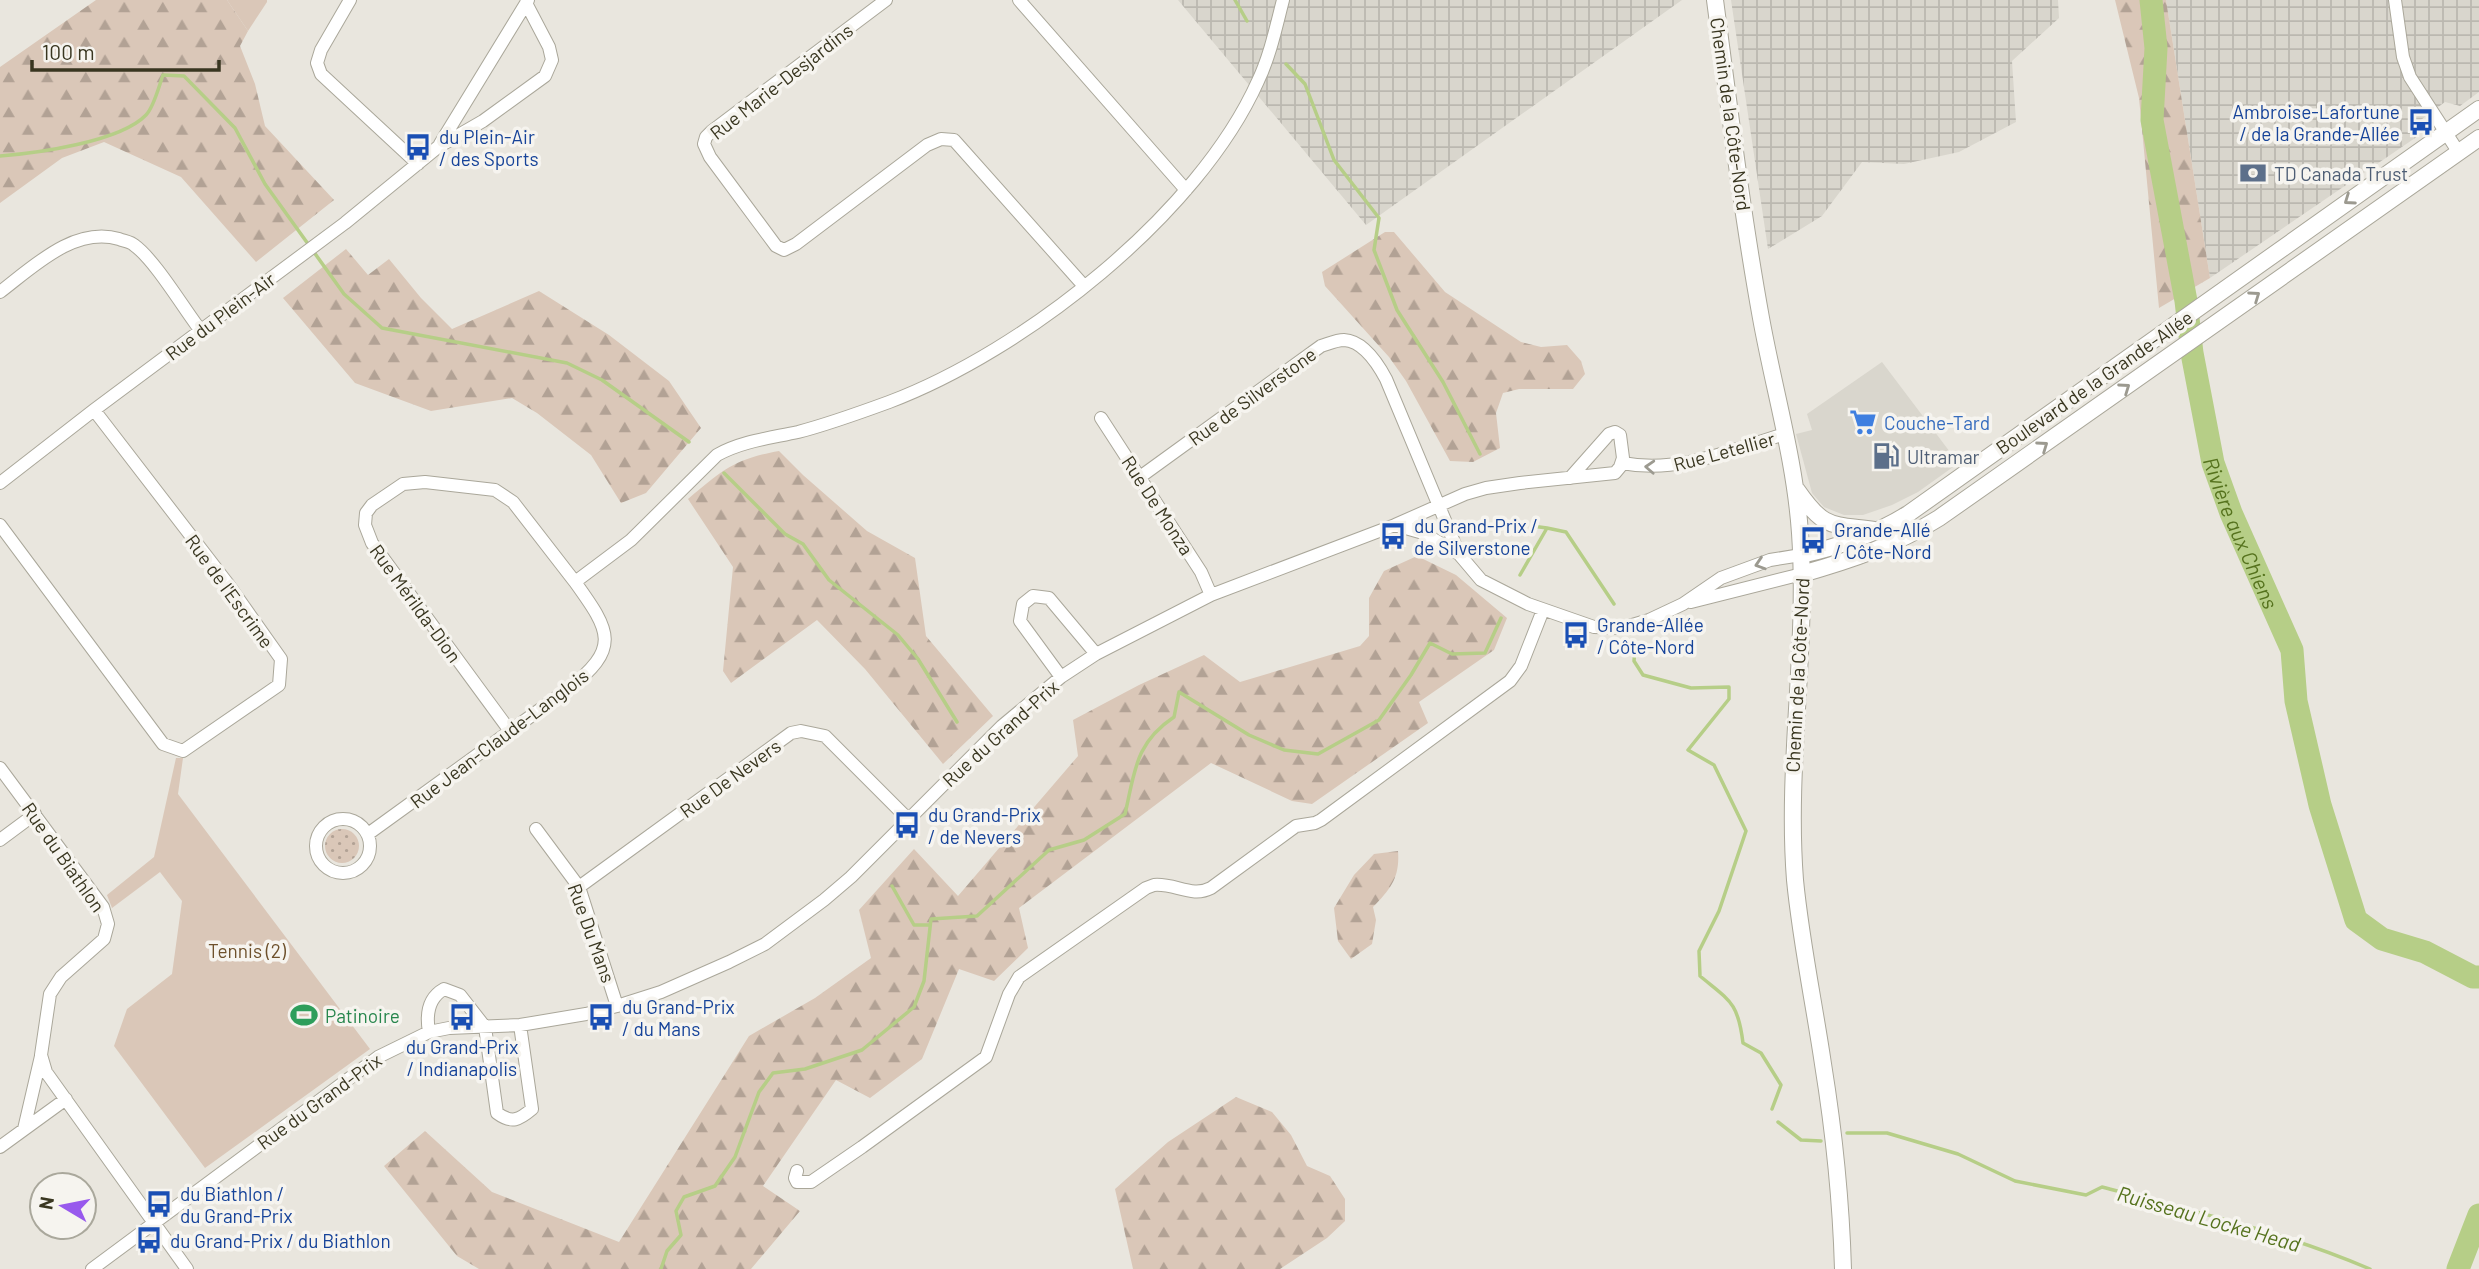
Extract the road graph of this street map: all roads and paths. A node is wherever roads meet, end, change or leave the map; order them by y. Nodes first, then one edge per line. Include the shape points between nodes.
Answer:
1 (350, 0) edge
2 (886, 0) edge
3 (1019, 0) edge
4 (1283, 0) edge
5 (1715, 0) edge
6 (2395, 0) edge
7 (527, 2) edge
8 (2479, 109) edge
9 (2445, 132) junction
10 (2479, 138) edge
11 (438, 147) junction
12 (2459, 153) junction
13 (418, 164) junction
14 (1186, 190) junction
15 (1084, 286) junction
16 (0, 292) edge
17 (2187, 317) junction
18 (201, 331) junction
19 (2198, 336) junction
20 (94, 410) junction
21 (1101, 418) dead end
22 (1785, 434) junction
23 (1622, 463) junction
24 (1140, 477) junction
25 (1570, 478) junction
26 (0, 483) edge
27 (1795, 487) junction
28 (1438, 507) junction
29 (0, 525) edge
30 (1395, 525) junction
31 (1877, 531) junction
32 (1459, 554) junction
33 (1801, 555) junction
34 (1802, 574) junction
35 (576, 582) junction
36 (1211, 595) junction
37 (1684, 604) junction
38 (1543, 610) junction
39 (1096, 654) junction
40 (1061, 677) junction
41 (510, 731) junction
42 (0, 768) edge
43 (35, 814) junction
44 (908, 820) junction
45 (536, 829) dead end
46 (368, 834) junction
47 (0, 840) edge
48 (579, 887) junction
49 (617, 1006) junction
50 (520, 1025) junction
51 (485, 1027) junction
52 (429, 1032) junction
53 (41, 1055) junction
54 (66, 1099) junction
55 (24, 1129) junction
56 (0, 1147) edge
57 (797, 1171) dead end
58 (153, 1222) junction
59 (92, 1269) edge
60 (187, 1269) edge
61 (1843, 1269) edge

1 - 13 street via 321,50 317,64 321,74
2 - 15 street, Rue Marie-Desjardins via 712,131 704,144 710,157 776,246 784,250 927,145 954,140
3 - 14 street
4 - 14 street via 1259,80 1227,136
5 - 22 street, Chemin de la Côte-Nord via 1752,263
6 - 9 street via 2405,65
7 - 11 street, Rue du Plein-Air
7 - 11 street, Rue du Plein-Air via 549,47 552,60 545,76
8 - 9 street, Boulevard de la Grande-Allée
9 - 12 street
9 -> 17 street, Boulevard de la Grande-Allée
10 - 12 street, Boulevard de la Grande-Allée
11 - 13 street, Rue du Plein-Air
19 -> 12 street, Boulevard de la Grande-Allée
13 - 18 street, Rue du Plein-Air
14 - 15 street via 1137,242
15 - 35 street via 995,349 930,384 830,423 726,450 631,540
16 - 18 street via 79,239 107,236 134,244
17 - 19 street
17 - 31 street, Boulevard de la Grande-Allée
18 - 20 street, Rue du Plein-Air
34 -> 19 street, Boulevard de la Grande-Allée via 1867,554 1917,532
20 - 26 street, Rue du Plein-Air
20 - 29 street, Rue de l'Escrime via 281,659 279,685 183,751 163,744
21 - 24 street, Rue De Monza
22 -> 23 street, Rue Letellier via 1675,466
22 - 27 street, Chemin de la Côte-Nord
23 - 25 street via 1610,475
23 - 25 street via 1620,435 1611,433
24 - 28 street, Rue de Silverstone via 1321,346 1347,340 1377,363 1386,379
24 - 36 street, Rue De Monza
25 - 28 street via 1486,488
27 - 31 street via 1823,521
27 - 33 street, Chemin de la Côte-Nord
28 - 30 street, Rue du Grand-Prix
28 - 32 street, Boulevard de la Grande-Allée
30 - 32 street via 1423,533
30 - 36 street, Rue du Grand-Prix
31 - 33 street, Boulevard de la Grande-Allée
32 - 38 street, Boulevard de la Grande-Allée via 1481,580
33 - 34 street, Chemin de la Côte-Nord
33 -> 37 street, Boulevard de la Grande-Allée via 1770,560 1721,578
34 - 37 street, Boulevard de la Grande-Allée
34 - 61 street, Chemin de la Côte-Nord via 1793,852 1830,1116
35 - 41 street, Rue Jean-Claude-Langlois via 602,622 601,656 583,677
35 - 41 street, Rue Mérilda-Dion via 513,502 495,490 410,482 388,493 366,513 372,543
36 - 39 street, Rue du Grand-Prix
37 - 38 street, Boulevard de la Grande-Allée via 1640,624 1615,629 1585,625
38 - 57 street via 1521,666 1510,681 1321,820 1296,826 1211,888 1198,893 1154,885 1116,909 1019,977 986,1057 811,1182 797,1182
39 - 40 street, Rue du Grand-Prix
39 - 40 street via 1049,598 1033,596 1023,604 1020,621
40 - 44 street, Rue du Grand-Prix via 1002,726
41 - 46 street, Rue Jean-Claude-Langlois
42 - 43 street, Rue du Biathlon
43 - 47 street
43 - 53 street, Rue du Biathlon via 103,907 108,924 104,939 61,977 50,994
44 - 48 street, Rue De Nevers via 825,736 790,733
44 - 49 street, Rue du Grand-Prix via 851,877 765,944 661,992
45 - 48 street, Rue Du Mans
46 - 46 street via 349,819 330,822 317,839 320,859 334,871 356,869 370,852
48 - 49 street, Rue Du Mans
49 - 50 street, Rue du Grand-Prix
50 - 51 street, Rue du Grand-Prix
50 - 51 street via 532,1109 521,1118 506,1120 497,1113
51 - 52 street, Rue du Grand-Prix
51 - 52 street via 460,995 444,989 431,1001 426,1020
52 - 58 street, Rue du Grand-Prix via 378,1057
53 - 54 street via 46,1072
53 - 55 street, Rue du Biathlon
54 - 55 street
54 - 58 street
55 - 56 street
58 - 59 street, Rue du Grand-Prix
58 - 60 street

